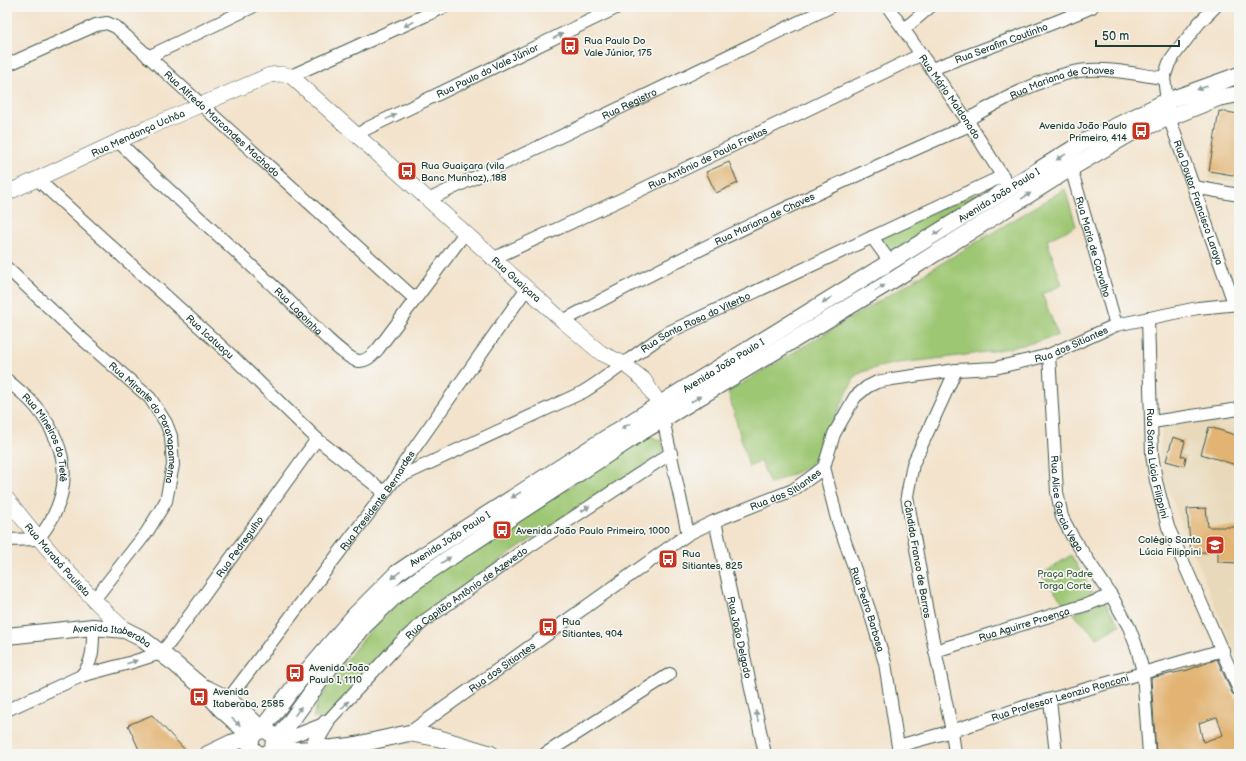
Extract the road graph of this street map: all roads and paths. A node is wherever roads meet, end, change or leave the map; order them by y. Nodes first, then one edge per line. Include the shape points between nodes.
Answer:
1 (252, 7) edge
2 (444, 7) edge
3 (618, 7) edge
4 (830, 7) edge
5 (888, 7) edge
6 (930, 7) edge
7 (1092, 7) edge
8 (1216, 7) edge
9 (904, 29) junction
10 (922, 54) junction
11 (148, 57) junction
12 (7, 65) edge
13 (932, 69) junction
14 (1239, 74) edge
15 (291, 76) junction
16 (1164, 78) junction
17 (1239, 94) edge
18 (1167, 101) junction
19 (201, 106) junction
20 (1169, 117) junction
21 (969, 122) junction
22 (357, 136) junction
23 (118, 141) junction
24 (1071, 168) junction
25 (38, 179) junction
26 (1006, 182) junction
27 (1194, 187) junction
28 (7, 193) edge
29 (1239, 194) edge
30 (428, 200) junction
31 (979, 226) junction
32 (465, 233) junction
33 (872, 237) junction
34 (492, 259) junction
35 (890, 262) junction
36 (7, 268) edge
37 (527, 288) junction
38 (415, 299) junction
39 (1237, 304) edge
40 (1148, 318) junction
41 (563, 321) junction
42 (1116, 325) junction
43 (1048, 356) junction
44 (624, 364) junction
45 (956, 370) junction
46 (7, 380) edge
47 (1239, 408) edge
48 (661, 412) junction
49 (1152, 422) junction
50 (317, 438) junction
51 (671, 453) junction
52 (824, 467) junction
53 (395, 479) junction
54 (384, 492) junction
55 (7, 499) edge
56 (715, 520) junction
57 (688, 534) junction
58 (38, 539) junction
59 (7, 540) edge
60 (1111, 595) junction
61 (93, 601) junction
62 (93, 626) junction
63 (124, 630) junction
64 (7, 636) edge
65 (93, 650) junction
66 (1222, 650) junction
67 (935, 651) junction
68 (161, 653) junction
69 (112, 668) junction
70 (1143, 672) junction
71 (670, 674) dead end
72 (80, 676) junction
73 (1239, 690) edge
74 (1050, 700) junction
75 (224, 704) junction
76 (7, 710) edge
77 (326, 723) junction
78 (952, 731) junction
79 (256, 733) junction
80 (409, 733) junction
81 (899, 750) edge
82 (327, 751) edge
83 (264, 752) edge
84 (208, 754) edge
85 (491, 754) edge
86 (546, 754) edge
87 (765, 754) edge
88 (955, 754) edge
89 (1056, 754) edge
90 (1149, 754) edge

1 - 11 street
2 -> 15 street
22 -> 3 street, Rua Paulo do Vale Júnior via 366,129
4 - 30 street, Rua Registro
5 - 9 street, Rua Mário Maldonado
6 - 9 street
7 - 13 street, Rua Serafim Coutinho
8 - 16 street via 1199,23 1176,53
9 - 10 street, Rua Mário Maldonado
10 - 13 street, Rua Mário Maldonado
10 - 34 street, Rua Antônio de Paula Freitas
11 - 12 street, Rua Alfredo Marcondes Machado via 116,27 107,23 96,25
11 - 19 street, Rua Alfredo Marcondes Machado
13 - 21 street, Rua Mário Maldonado
14 -> 18 main road, Avenida João Paulo I
15 - 19 street, Rua Mendonça Uchôa via 270,75
15 - 22 street, Rua Guaiçara
16 - 18 street, Rua Doutor Francisco Laraya
16 - 21 street, Rua Mariana de Chaves via 1106,70 1064,74 1014,95
17 - 20 main road, Avenida João Paulo I via 1218,98
18 - 20 street, Rua Doutor Francisco Laraya
18 -> 26 main road, Avenida João Paulo I
19 - 23 street, Rua Mendonça Uchôa
19 - 38 street, Rua Alfredo Marcondes Machado
20 - 24 main road, Avenida João Paulo I via 1131,133
20 - 27 street, Rua Doutor Francisco Laraya
21 - 26 street, Rua Mário Maldonado
21 - 41 street, Rua Mariana de Chaves via 707,247
22 - 30 street, Rua Guaiçara
23 - 25 street, Rua Mendonça Uchôa
23 - 38 street, Rua Lagoinha via 334,344 356,360 373,355
31 -> 24 main road, Avenida João Paulo I
24 - 42 street, Rua Maria de Carvalho
25 - 28 street, Rua Mendonça Uchôa
25 - 50 street, Rua Icatuaçu via 233,356
26 - 31 main road via 1011,192 1010,196 986,212
26 - 33 street, Rua Santa Rosa do Viterbo
26 -> 35 main road, Avenida João Paulo I
27 - 29 street
27 - 39 street, Rua Doutor Francisco Laraya
30 - 32 street, Rua Guaiçara
48 -> 31 main road, Avenida João Paulo I via 893,280
32 - 34 street, Rua Guaiçara
32 - 38 street, Rua Lagoinha
33 - 35 street
33 - 44 street, Rua Santa Rosa do Viterbo via 667,333 645,346
34 - 37 street, Rua Guaiçara
35 -> 48 main road, Avenida João Paulo I
36 - 61 street, Rua Mirante do Paranapamema via 150,398 171,436 173,465 166,502 147,532
37 - 41 street, Rua Guaiçara
37 - 53 street, Rua Presidente Bernardes
39 - 40 street, Rua dos Sitiantes via 1198,308
40 - 42 street, Rua dos Sitiantes
40 - 49 street, Rua Santa Lúcia Filippini
41 - 44 street, Rua Guaiçara via 601,353
42 - 43 street, Rua dos Sitiantes
43 - 45 street, Rua dos Sitiantes via 995,368
43 - 60 street, Rua Alice Garcia Vega via 1057,492 1062,517
44 - 48 street, Rua Guaiçara via 644,380
44 - 53 street, Rua Santa Rosa do Viterbo via 583,392
45 - 52 street, Rua dos Sitiantes via 892,378 867,387 855,397 839,423
45 - 67 street, Cândida Franco de Barros via 913,464 908,481 907,496
46 - 58 street, Rua Mineiros do Tietê via 36,407 58,442 61,454 62,495 57,511
47 - 49 street
48 - 51 street, Rua Guaiçara
48 -> 79 main road, Avenida João Paulo I via 453,535 398,573 355,615
83 -> 48 main road, Avenida João Paulo I via 365,625 391,600
49 - 66 street, Rua Santa Lúcia Filippini via 1152,454 1168,527
50 - 54 street, Rua Icatuaçu
50 - 68 street, Rua Pedregulho
51 - 57 street, Rua Guaiçara
77 -> 51 street, Rua Capitão Antônio de Azevedo via 399,644 424,621 526,548
52 - 56 street, Rua dos Sitiantes via 793,490
52 - 81 street, Rua Pedro Barbosa via 837,519 885,662
53 - 54 street, Rua Presidente Bernardes
54 - 75 street, Rua Presidente Bernardes
55 - 58 street, Rua Marabá Paulista
56 - 57 street, Rua dos Sitiantes
87 -> 56 street, Rua João Delgado
57 - 80 street, Rua dos Sitiantes
58 - 59 street
58 - 61 street, Rua Marabá Paulista
60 - 67 street, Rua Aguirre Proença via 1074,609
60 - 70 street, Rua Alice Garcia Vega via 1129,627
61 - 62 street, Rua Marabá Paulista via 96,618
61 - 63 street, Rua Marabá Paulista
62 - 63 main road, Avenida Itaberaba
62 - 64 main road, Avenida Itaberaba
62 - 65 street
63 - 68 main road, Avenida Itaberaba
65 - 69 street via 101,662
65 - 72 street via 88,668
66 - 70 street, Rua Professor Leonzio Ronconi
66 - 73 street, Rua Santa Lúcia Filippini
67 - 78 street, Cândida Franco de Barros
69 -> 68 street
68 - 75 main road, Avenida Itaberaba
69 - 72 street
70 - 74 street, Rua Professor Leonzio Ronconi
70 - 90 street, Rua Alice Garcia Vega
71 - 86 street
72 - 76 street
74 - 78 street, Rua Professor Leonzio Ronconi
74 - 89 street
75 - 79 main road, Avenida Itaberaba
77 - 82 main road via 316,740
77 - 83 street, Rua Capitão Antônio de Azevedo
78 - 81 street, Rua Professor Leonzio Ronconi
78 - 88 street, Cândida Franco de Barros
79 - 83 main road via 251,745
79 - 83 main road, Avenida Itaberaba via 272,734
79 - 84 main road
80 - 82 main road
80 - 85 main road via 438,738
82 - 83 main road

